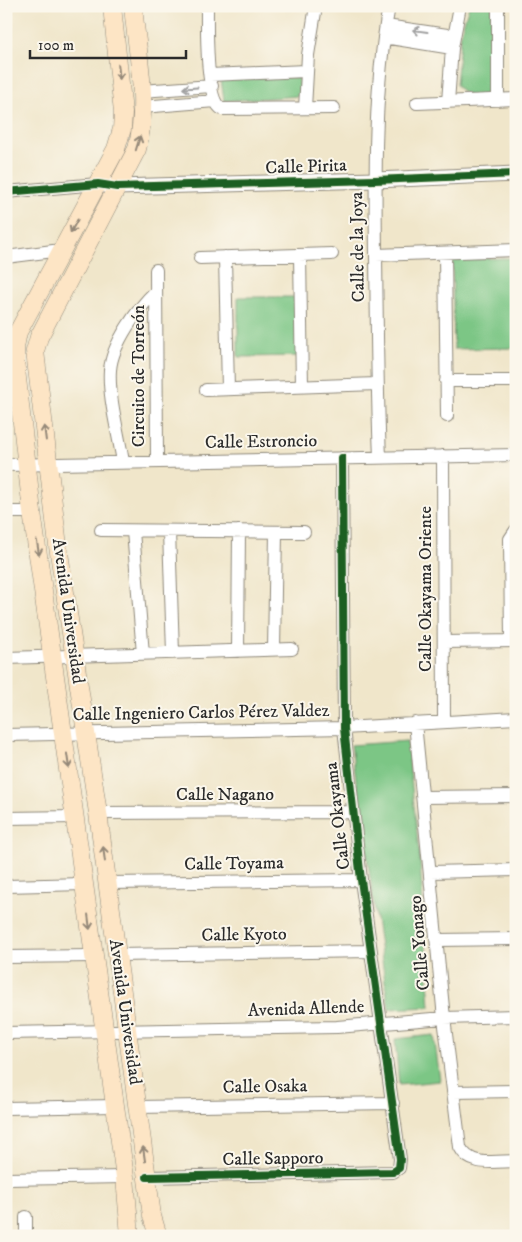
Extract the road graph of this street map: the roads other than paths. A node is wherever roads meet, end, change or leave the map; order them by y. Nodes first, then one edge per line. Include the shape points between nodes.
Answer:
1 (112, 6) edge
2 (132, 6) edge
3 (207, 6) edge
4 (316, 6) edge
5 (389, 6) edge
6 (460, 6) edge
7 (498, 6) edge
8 (385, 32) junction
9 (453, 42) junction
10 (306, 71) junction
11 (211, 81) junction
12 (142, 99) junction
13 (516, 99) edge
14 (498, 100) junction
15 (214, 101) junction
16 (448, 102) junction
17 (417, 103) dead end
18 (305, 108) junction
19 (334, 108) dead end
20 (516, 174) edge
21 (375, 180) junction
22 (98, 184) junction
23 (117, 187) junction
24 (6, 192) edge
25 (61, 250) junction
26 (516, 250) edge
27 (445, 253) junction
28 (332, 254) dead end
29 (300, 255) junction
30 (376, 255) junction
31 (6, 257) edge
32 (225, 257) junction
33 (200, 258) dead end
34 (156, 270) dead end
35 (156, 290) junction
36 (12, 333) edge
37 (446, 381) junction
38 (516, 381) edge
39 (377, 384) junction
40 (302, 386) junction
41 (228, 389) junction
42 (206, 390) dead end
43 (12, 400) edge
44 (447, 416) dead end
45 (516, 455) edge
46 (443, 456) junction
47 (380, 457) junction
48 (342, 458) junction
49 (123, 462) junction
50 (157, 462) junction
51 (27, 464) junction
52 (49, 464) junction
53 (6, 465) edge
54 (6, 512) edge
55 (32, 512) junction
56 (101, 530) dead end
57 (133, 531) junction
58 (169, 531) junction
59 (514, 531) edge
60 (239, 532) junction
61 (276, 532) junction
62 (304, 532) dead end
63 (513, 641) edge
64 (444, 642) junction
65 (274, 650) junction
66 (292, 650) dead end
67 (238, 651) junction
68 (174, 653) junction
69 (143, 654) junction
70 (53, 657) junction
71 (74, 657) junction
72 (6, 658) edge
73 (516, 718) edge
74 (444, 721) junction
75 (415, 723) junction
76 (344, 728) junction
77 (64, 734) junction
78 (87, 734) junction
79 (6, 735) edge
80 (516, 796) edge
81 (423, 797) junction
82 (352, 812) junction
83 (98, 813) junction
84 (76, 817) junction
85 (6, 818) edge
86 (516, 870) edge
87 (431, 872) junction
88 (361, 880) junction
89 (84, 884) junction
90 (107, 884) junction
91 (6, 886) edge
92 (516, 939) edge
93 (437, 940) junction
94 (371, 950) junction
95 (117, 955) junction
96 (94, 956) junction
97 (6, 957) edge
98 (516, 1016) edge
99 (444, 1018) junction
100 (382, 1024) junction
101 (127, 1030) junction
102 (105, 1031) junction
103 (6, 1032) edge
104 (516, 1091) edge
105 (454, 1092) junction
106 (393, 1103) junction
107 (115, 1106) junction
108 (138, 1107) junction
109 (6, 1108) edge
110 (516, 1161) edge
111 (399, 1168) joint
112 (125, 1177) junction
113 (147, 1177) junction
114 (6, 1179) edge
115 (26, 1217) dead end
116 (26, 1236) edge
117 (130, 1236) edge
118 (158, 1236) edge

1 -> 22 main road, Avenida Universidad via 122,129
2 - 12 main road, Avenida Universidad
3 - 11 street
4 - 10 street
5 - 8 street, Calle de la Joya
6 - 9 street
7 - 14 street
8 - 9 street
8 - 21 street, Calle de la Joya via 376,124
9 - 16 street
10 - 11 street
10 - 18 street
11 -> 12 street
11 - 15 street
12 - 15 street
23 -> 12 main road, Avenida Universidad via 137,150
13 - 14 street
14 - 16 street
15 - 18 street via 222,109
16 - 17 street
18 - 19 street
20 - 21 street, Calle Pirita
21 - 23 street, Calle Pirita
21 - 30 street, Calle de la Joya
22 - 23 street, Calle Pirita
22 - 24 street
22 -> 25 main road, Avenida Universidad
52 -> 23 main road, Avenida Universidad via 36,362 39,337
25 - 31 street
25 - 36 main road, Avenida Universidad
26 - 27 street
27 - 30 street
27 - 37 street
28 - 29 street
29 - 32 street
29 - 40 street
30 - 39 street, Calle de la Joya
32 - 33 street
32 - 41 street
34 - 35 street, Circuito de Torreón
35 - 49 street, Circuito de Torreón via 135,314 112,358 110,381
35 - 50 street, Circuito de Torreón
36 - 43 main road, Avenida Universidad
37 - 38 street
37 - 44 street
39 - 40 street
39 - 47 street, Calle de la Joya
40 - 41 street
41 - 42 street
43 - 51 main road, Avenida Universidad
45 - 46 street, Calle Estroncio
46 - 47 street, Calle Estroncio
46 - 64 street, Calle Okayama Oriente
47 - 48 street, Calle Estroncio
48 - 50 street, Calle Estroncio
48 - 76 street, Calle Okayama
49 - 50 street, Calle Estroncio
49 - 52 street, Calle Estroncio
51 - 52 street, Calle Estroncio
51 - 53 street, Calle Estroncio
51 - 55 main road, Avenida Universidad
52 - 71 main road, Avenida Universidad
54 - 55 street
55 -> 70 main road, Avenida Universidad
56 - 57 street
57 - 58 street
57 - 69 street
58 - 60 street
58 - 68 street
59 - 63 street via 510,539
60 - 61 street
60 - 67 street
61 - 62 street
61 - 65 street
63 - 64 street
64 - 74 street, Calle Okayama Oriente
65 - 66 street
65 - 67 street
67 - 68 street
68 - 69 street
69 - 71 street
70 - 71 street
70 - 72 street
70 - 77 main road, Avenida Universidad
71 - 78 main road, Avenida Universidad
73 - 74 street, Calle Ingeniero Carlos Pérez Valdez
74 - 75 street, Calle Ingeniero Carlos Pérez Valdez
75 - 76 street, Calle Ingeniero Carlos Pérez Valdez
75 - 81 street, Calle Yonago
76 - 78 street, Calle Ingeniero Carlos Pérez Valdez
76 - 82 street, Calle Okayama
77 - 78 street, Calle Ingeniero Carlos Pérez Valdez
77 - 79 street, Calle Ingeniero Carlos Pérez Valdez
77 -> 84 main road, Avenida Universidad
78 - 83 main road, Avenida Universidad
80 - 81 street
81 - 87 street, Calle Yonago
82 - 83 street, Calle Nagano
82 - 88 street, Calle Okayama
90 -> 83 main road, Avenida Universidad
84 - 85 street
84 - 89 main road, Avenida Universidad
86 - 87 street
87 - 93 street, Calle Yonago
88 - 90 street, Calle Toyama
88 - 94 street, Calle Okayama
89 - 91 street
89 -> 96 main road, Avenida Universidad
90 - 95 main road, Avenida Universidad
92 - 93 street
93 - 99 street, Calle Yonago
94 - 95 street, Calle Kyoto
94 - 100 street, Calle Okayama
95 - 101 main road, Avenida Universidad
96 - 97 street
96 - 102 main road, Avenida Universidad
98 - 99 street, Avenida Allende
99 - 100 street, Avenida Allende
99 - 105 street, Calle Yonago
100 - 101 street, Avenida Allende
100 - 106 street, Calle Okayama
101 - 102 street, Avenida Allende
101 - 108 main road, Avenida Universidad
102 - 103 street, Avenida Allende
102 - 107 main road, Avenida Universidad
104 - 105 street
105 - 110 street, Calle Yonago via 460,1147 467,1158 474,1161
106 - 108 street, Calle Osaka
106 - 111 street, Calle Okayama
107 - 109 street
107 - 112 main road, Avenida Universidad
113 -> 108 main road, Avenida Universidad
111 - 113 street, Calle Sapporo via 393,1172
112 - 114 street
112 - 117 main road, Avenida Universidad
113 - 118 main road, Avenida Universidad
115 - 116 street

